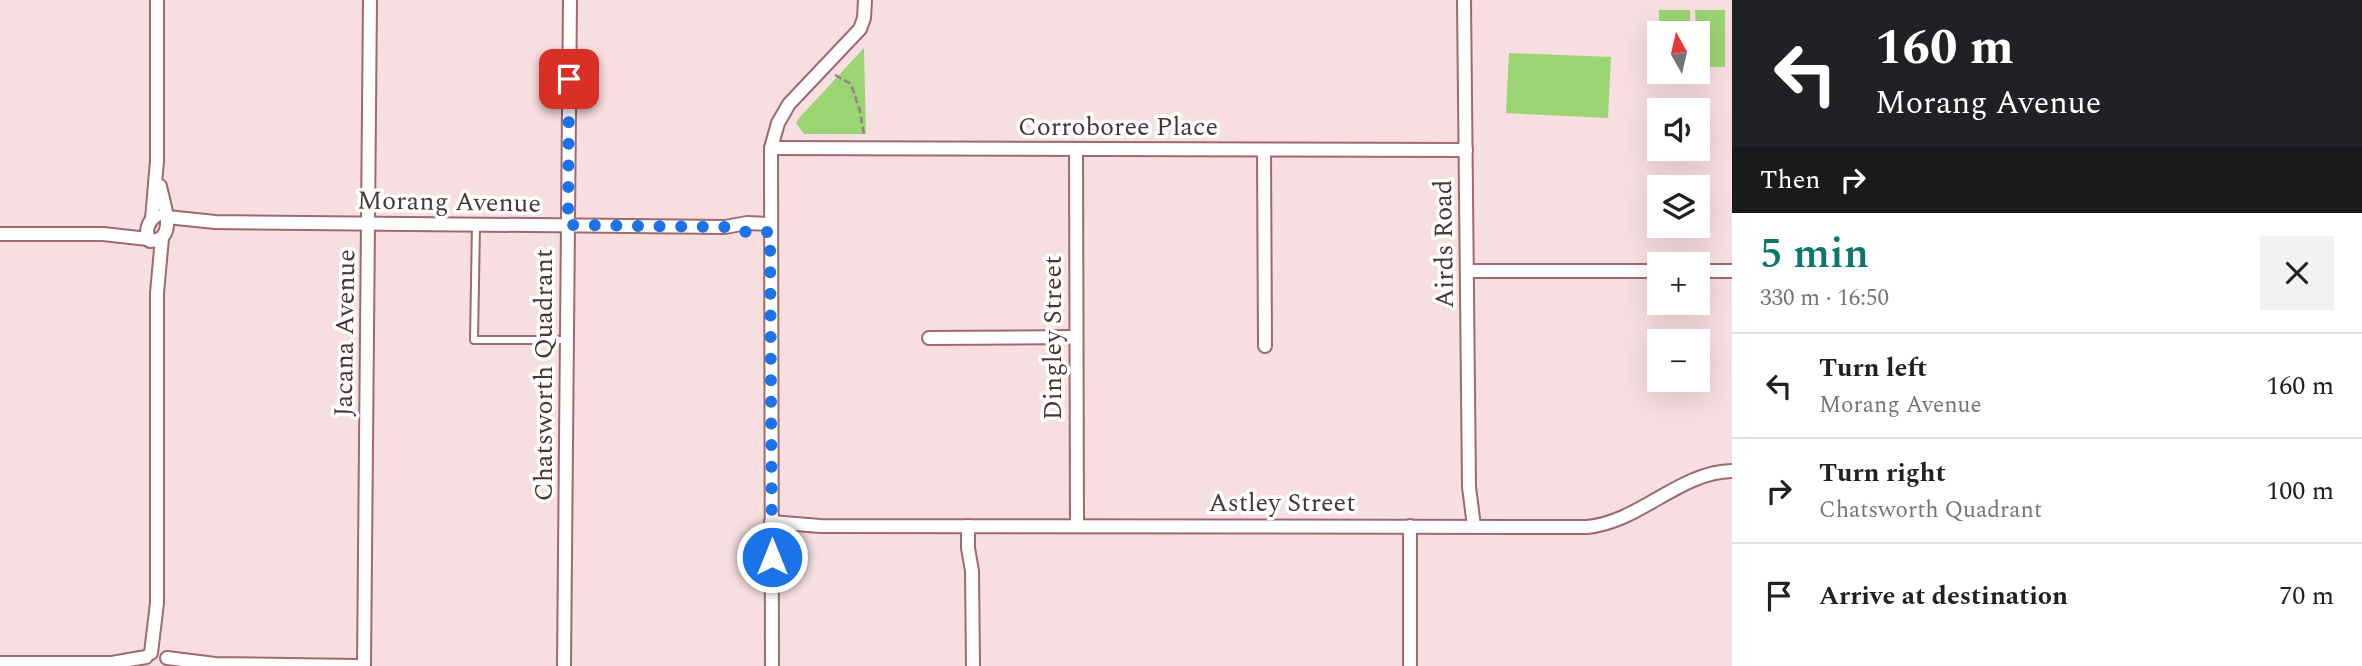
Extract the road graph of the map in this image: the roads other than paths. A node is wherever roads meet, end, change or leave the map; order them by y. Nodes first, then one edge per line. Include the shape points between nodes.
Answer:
1 (157, 0) edge
2 (370, 0) edge
3 (570, 0) edge
4 (864, 0) edge
5 (1465, 0) edge
6 (771, 148) junction
7 (1076, 150) junction
8 (1264, 150) junction
9 (1466, 150) junction
10 (368, 223) junction
11 (476, 225) junction
12 (568, 225) junction
13 (158, 228) junction
14 (770, 228) junction
15 (0, 234) edge
16 (1468, 271) junction
17 (1647, 271) edge
18 (1710, 271) edge
19 (1732, 271) edge
20 (1076, 337) junction
21 (929, 338) dead end
22 (567, 340) junction
23 (1265, 346) dead end
24 (1732, 471) edge
25 (771, 526) junction
26 (972, 526) junction
27 (1077, 526) junction
28 (1410, 526) junction
29 (1469, 526) junction
30 (157, 659) edge
31 (0, 663) edge
32 (112, 663) junction
33 (209, 665) edge
34 (125, 666) edge
35 (358, 666) edge
36 (364, 666) edge
37 (564, 666) edge
38 (772, 666) edge
39 (973, 666) edge
40 (1410, 666) edge

1 - 13 street
2 - 10 street, Jacana Avenue
3 - 12 street, Chatsworth Quadrant
4 - 6 street via 860,29 789,104
5 - 9 street, Airds Road
6 - 7 street, Corroboree Place
6 - 14 street
7 - 8 street, Corroboree Place
7 - 20 street, Dingley Street
8 - 9 street, Corroboree Place
8 - 23 street
9 - 16 street, Airds Road
10 - 11 street, Morang Avenue
10 - 13 street, Morang Avenue via 215,222
10 - 36 street, Jacana Avenue
11 - 12 street, Morang Avenue
11 - 22 lane via 474,341
12 - 14 street, Morang Avenue via 724,227 747,232
12 - 22 street, Chatsworth Quadrant
13 - 15 street, Morang Avenue via 103,234
13 - 30 street
14 - 25 street
16 - 17 street
16 - 29 street, Airds Road
18 - 19 street
20 - 21 street
20 - 27 street, Dingley Street
22 - 37 street, Chatsworth Quadrant
24 - 29 street, Astley Street via 1702,477 1599,526
25 - 26 street, Astley Street
25 - 38 street
26 - 27 street, Astley Street
26 - 39 street via 976,548
27 - 28 street, Astley Street
28 - 29 street, Astley Street
28 - 40 street
30 - 32 street
30 - 33 street
31 - 32 street
32 - 34 street
33 - 35 street

